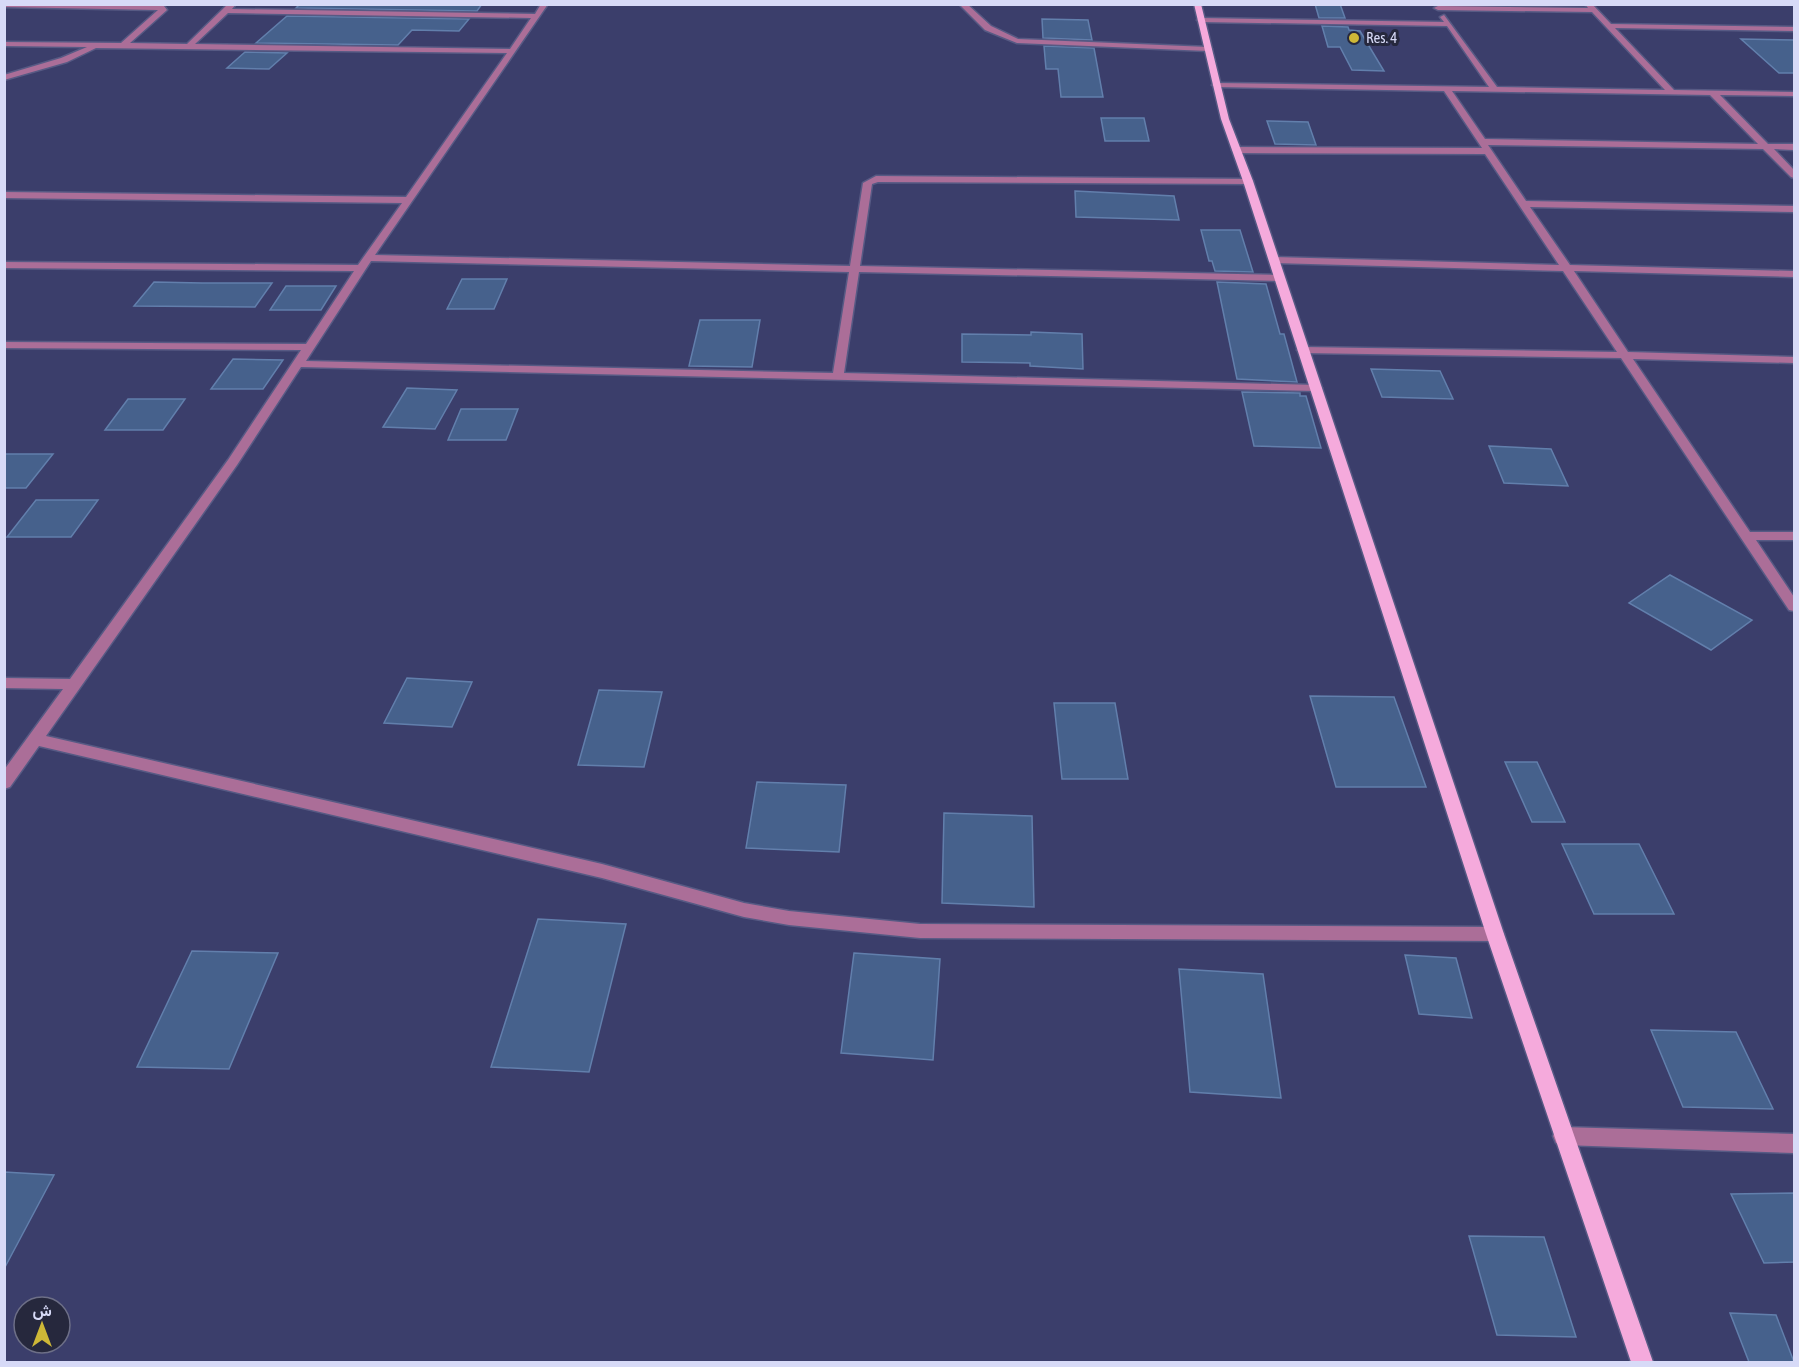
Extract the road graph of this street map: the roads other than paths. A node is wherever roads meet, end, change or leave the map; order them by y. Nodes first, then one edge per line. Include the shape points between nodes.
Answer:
1 (233, 4) edge
2 (544, 4) edge
3 (962, 4) edge
4 (1197, 4) edge
5 (4, 5) edge
6 (1437, 6) edge
7 (1591, 7) edge
8 (226, 11) junction
9 (537, 16) junction
10 (1201, 20) junction
11 (1448, 24) junction
12 (1608, 26) junction
13 (1794, 29) edge
14 (4, 44) edge
15 (98, 45) junction
16 (123, 46) junction
17 (188, 47) junction
18 (1208, 49) junction
19 (512, 51) junction
20 (4, 78) edge
21 (1216, 85) junction
22 (1445, 87) junction
23 (1494, 88) junction
24 (1671, 91) junction
25 (1712, 92) junction
26 (1794, 94) edge
27 (1485, 146) junction
28 (1766, 147) junction
29 (1794, 147) edge
30 (1236, 150) junction
31 (1794, 176) edge
32 (1248, 181) junction
33 (4, 195) edge
34 (410, 200) junction
35 (1524, 204) junction
36 (1794, 209) edge
37 (1274, 260) junction
38 (365, 263) junction
39 (4, 266) edge
40 (854, 269) junction
41 (1567, 269) junction
42 (1794, 274) edge
43 (1279, 278) junction
44 (4, 345) edge
45 (310, 347) junction
46 (1303, 350) junction
47 (1625, 355) junction
48 (1794, 360) edge
49 (299, 364) junction
50 (838, 378) junction
51 (1316, 388) junction
52 (1747, 536) junction
53 (1794, 536) edge
54 (1794, 606) edge
55 (4, 683) edge
56 (73, 684) junction
57 (35, 739) junction
58 (4, 783) edge
59 (1495, 934) junction
60 (1563, 1136) junction
61 (1794, 1144) edge
62 (1642, 1362) edge

1 - 8 street
2 - 9 street
3 - 18 street via 988,28 1017,41
4 - 10 main road
5 - 16 street via 164,8
6 - 7 street
6 - 11 street
7 - 12 street
8 - 9 street
8 - 17 street
9 - 19 street
10 - 11 street
10 - 18 main road
11 - 23 street
12 - 13 street
12 - 24 street
14 - 15 street
15 - 16 street
15 - 20 street
16 - 17 street
17 - 19 street
18 - 21 main road
19 - 34 street
21 - 22 street
21 - 30 main road
22 - 23 street
22 - 27 street
23 - 24 street
24 - 25 street
25 - 26 street
25 - 28 street
27 - 28 street
27 - 30 street
27 - 35 street
28 - 29 street
28 - 31 street
30 - 32 main road
32 - 37 main road
32 - 40 street via 876,178 868,183
33 - 34 street
34 - 38 street
35 - 36 street
35 - 41 street
37 - 41 street
37 - 43 main road
38 - 39 street
38 - 40 street
38 - 45 street
40 - 43 street
40 - 50 street
41 - 42 street
41 - 47 street
43 - 46 main road
44 - 45 street
45 - 49 street
46 - 47 street
46 - 51 main road
47 - 48 street
47 - 52 street
49 - 50 street
49 - 56 street
50 - 51 street
51 - 59 main road
52 - 53 street
52 - 54 street
55 - 56 street
56 - 57 street
57 - 58 street
57 - 59 street via 789,918 920,931
59 - 60 main road
60 - 61 street
60 - 62 main road

